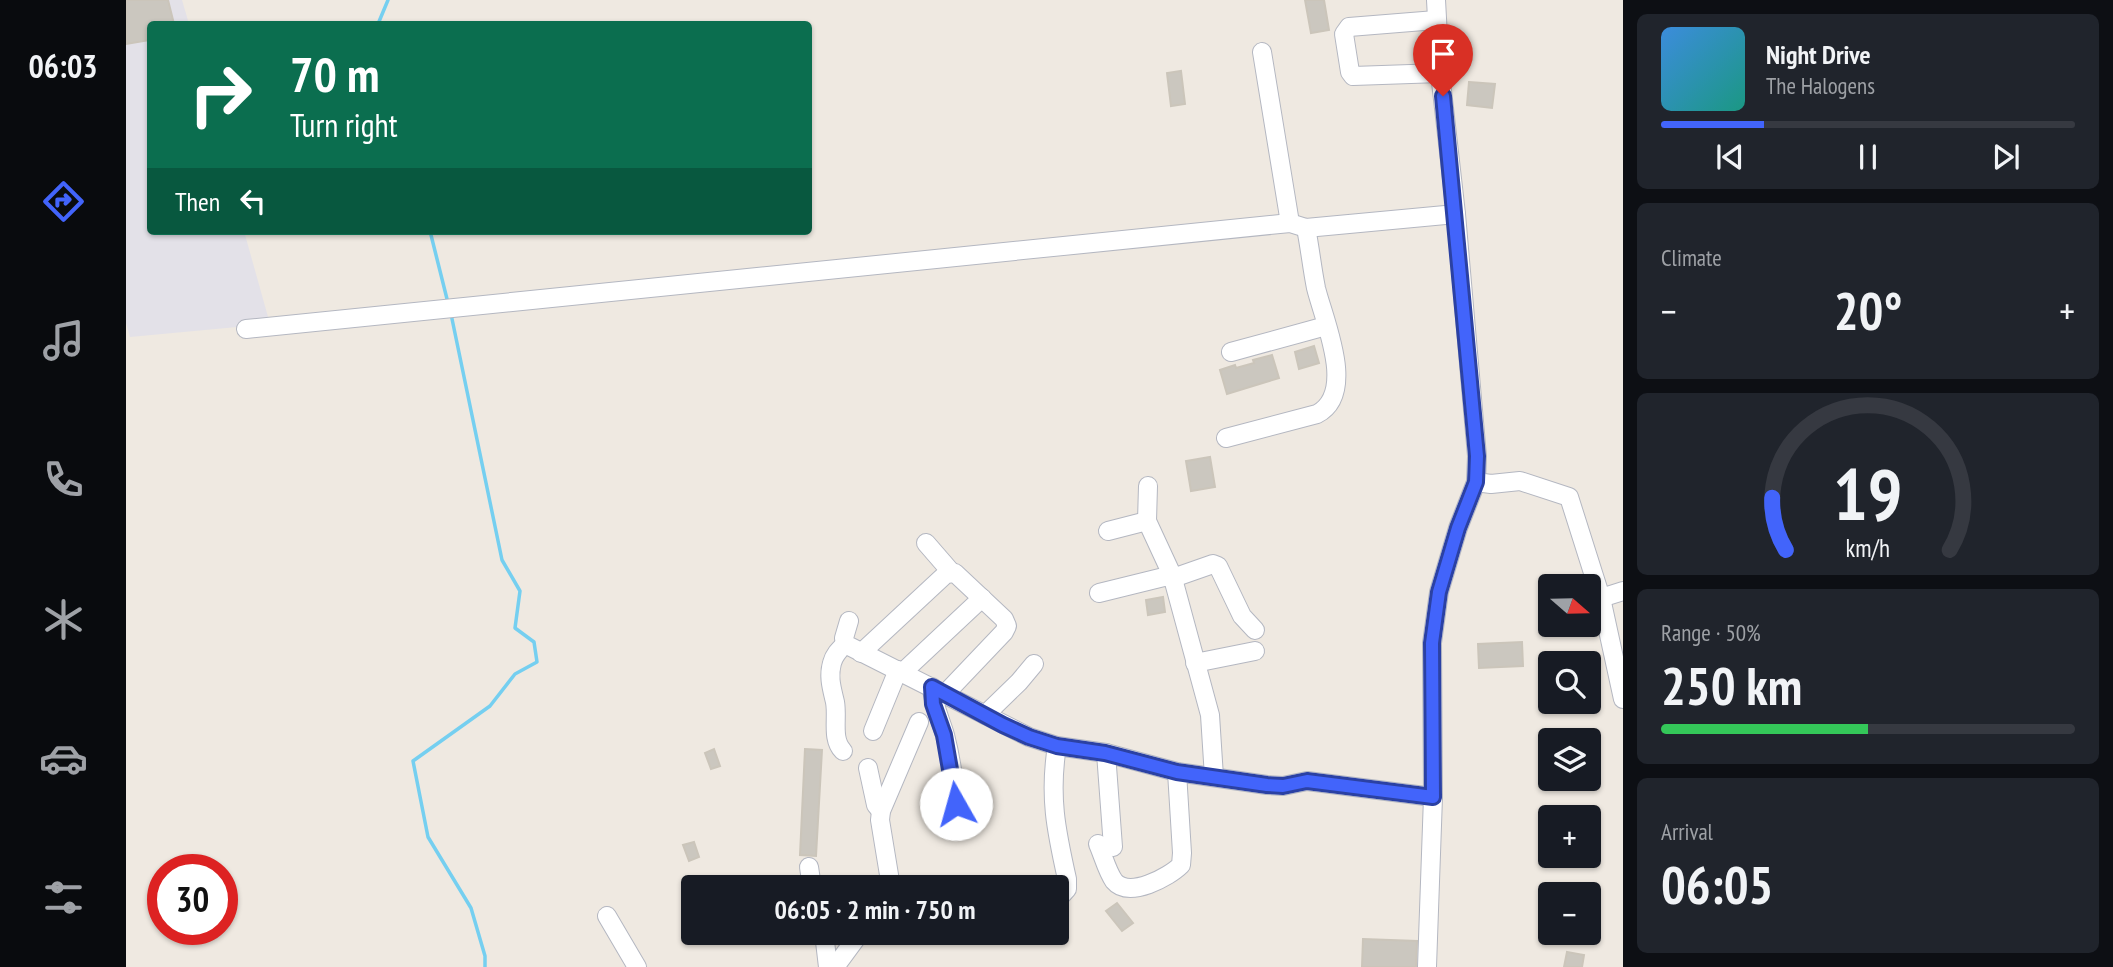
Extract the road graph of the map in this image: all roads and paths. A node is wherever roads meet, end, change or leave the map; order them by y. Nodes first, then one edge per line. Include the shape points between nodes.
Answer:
1 (1436, 0) edge
2 (1436, 20) junction
3 (1262, 52) dead end
4 (1440, 73) junction
5 (1456, 214) junction
6 (1298, 225) junction
7 (1326, 326) junction
8 (246, 330) dead end
9 (1231, 352) dead end
10 (1226, 438) dead end
11 (1476, 482) junction
12 (1147, 486) dead end
13 (1147, 521) junction
14 (1108, 531) dead end
15 (926, 543) dead end
16 (952, 573) junction
17 (1593, 574) edge
18 (1172, 577) junction
19 (1623, 591) edge
20 (1099, 593) dead end
21 (982, 598) junction
22 (1601, 598) joint
23 (849, 621) dead end
24 (1255, 630) dead end
25 (853, 649) junction
26 (1255, 651) dead end
27 (1195, 663) junction
28 (1034, 664) dead end
29 (900, 671) junction
30 (939, 690) junction
31 (1623, 699) edge
32 (985, 715) junction
33 (919, 722) dead end
34 (873, 731) dead end
35 (1057, 746) junction
36 (843, 751) dead end
37 (1105, 753) junction
38 (868, 768) dead end
39 (1177, 772) junction
40 (1213, 777) junction
41 (1433, 797) junction
42 (881, 811) junction
43 (959, 830) dead end
44 (809, 867) dead end
45 (810, 875) edge
46 (889, 875) edge
47 (1066, 875) edge
48 (607, 916) dead end
49 (825, 945) edge
50 (851, 945) edge
51 (636, 967) edge
52 (828, 967) edge
53 (835, 967) edge
54 (1427, 967) edge

1 - 2 street
2 - 4 street
2 - 4 street via 1349,27 1344,34 1353,76
3 - 6 street
4 - 5 street
5 - 6 street
5 - 11 street
6 - 7 street
6 - 8 street
7 - 9 street
7 - 10 street via 1336,361 1329,407
11 - 17 street via 1520,481 1569,497
11 - 41 street via 1439,592 1432,643
12 - 13 street
13 - 14 street
13 - 18 street
15 - 16 street
16 - 21 street
16 - 25 street
18 - 20 street
18 - 24 street via 1218,566 1242,616
18 - 27 street
19 - 22 street
21 - 29 street
21 - 30 street via 1004,619 1006,629
22 - 31 street
23 - 25 street via 844,638
25 - 29 street
25 - 36 street via 836,653 832,665 830,689 837,740
26 - 27 street
27 - 40 street via 1210,715
28 - 32 street
29 - 30 street
29 - 34 street
30 - 32 street
30 - 43 street via 933,704 954,779
32 - 35 street
33 - 42 street
35 - 37 street
35 - 47 street via 1052,777
37 - 39 street
37 - 39 street via 1106,845 1115,882 1125,887 1148,885 1181,865
38 - 42 street
39 - 40 street
40 - 41 street via 1283,786 1307,781
41 - 54 street
42 - 46 street
44 - 45 street
48 - 51 street
49 - 52 street
50 - 53 street

